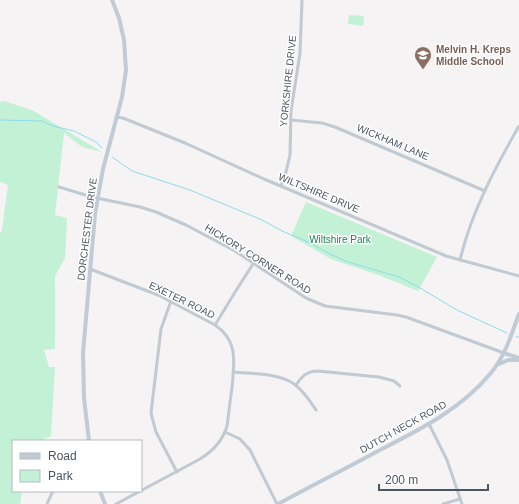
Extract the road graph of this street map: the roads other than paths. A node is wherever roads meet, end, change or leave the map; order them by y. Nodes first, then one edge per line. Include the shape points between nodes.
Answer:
1 (112, 0) edge
2 (302, 0) edge
3 (116, 117) junction
4 (291, 120) junction
5 (519, 126) edge
6 (281, 186) junction
7 (59, 187) dead end
8 (485, 191) junction
9 (97, 199) junction
10 (460, 260) junction
11 (253, 264) junction
12 (90, 269) junction
13 (519, 276) edge
14 (171, 301) junction
15 (519, 314) edge
16 (215, 325) junction
17 (504, 353) junction
18 (519, 359) edge
19 (497, 366) junction
20 (233, 372) junction
21 (296, 384) junction
22 (400, 386) dead end
23 (316, 410) dead end
24 (429, 424) junction
25 (225, 432) junction
26 (89, 440) edge
27 (177, 472) junction
28 (142, 490) edge
29 (53, 492) edge
30 (100, 492) edge
31 (139, 492) edge
32 (460, 499) junction
33 (47, 504) edge
34 (104, 504) edge
35 (116, 504) edge
36 (278, 504) edge
37 (443, 504) edge
38 (462, 504) edge

1 - 3 street, DORCHESTER DRIVE via 122,28 126,59 124,89
2 - 4 street, YORKSHIRE DRIVE via 300,53
3 - 6 street, WILTSHIRE DRIVE via 174,138
3 - 9 street, DORCHESTER DRIVE
4 - 6 street, YORKSHIRE DRIVE via 289,161
4 - 8 street, WICKHAM LANE via 336,127
5 - 8 street via 500,158
6 - 10 street, WILTSHIRE DRIVE
7 - 9 street, HICKORY CORNER ROAD
8 - 10 street via 473,218
9 - 11 street, HICKORY CORNER ROAD via 156,212 203,233
9 - 12 street, DORCHESTER DRIVE
10 - 13 street, WILTSHIRE DRIVE
11 - 16 street
11 - 17 street, HICKORY CORNER ROAD via 297,293 321,305 402,316
12 - 14 street, EXETER ROAD
12 - 26 street, DORCHESTER DRIVE via 83,368 84,406
14 - 16 street, EXETER ROAD
14 - 27 street via 161,329 151,413 156,432
15 - 17 street, DUTCH NECK ROAD
16 - 20 street, EXETER ROAD via 231,343 235,359
17 - 18 street, HICKORY CORNER ROAD
17 - 19 street, DUTCH NECK ROAD
18 - 19 street via 508,360
19 - 24 street, DUTCH NECK ROAD via 461,403
20 - 21 street via 279,377
20 - 25 street, EXETER ROAD
21 - 22 street via 304,375 318,371 379,377 394,381
21 - 23 street
24 - 32 street via 447,460
24 - 36 street, DUTCH NECK ROAD
25 - 27 street, EXETER ROAD via 210,453
25 - 36 street via 240,439 250,450
27 - 28 street, EXETER ROAD
29 - 33 street
30 - 34 street
31 - 35 street, EXETER ROAD
32 - 37 street
32 - 38 street

